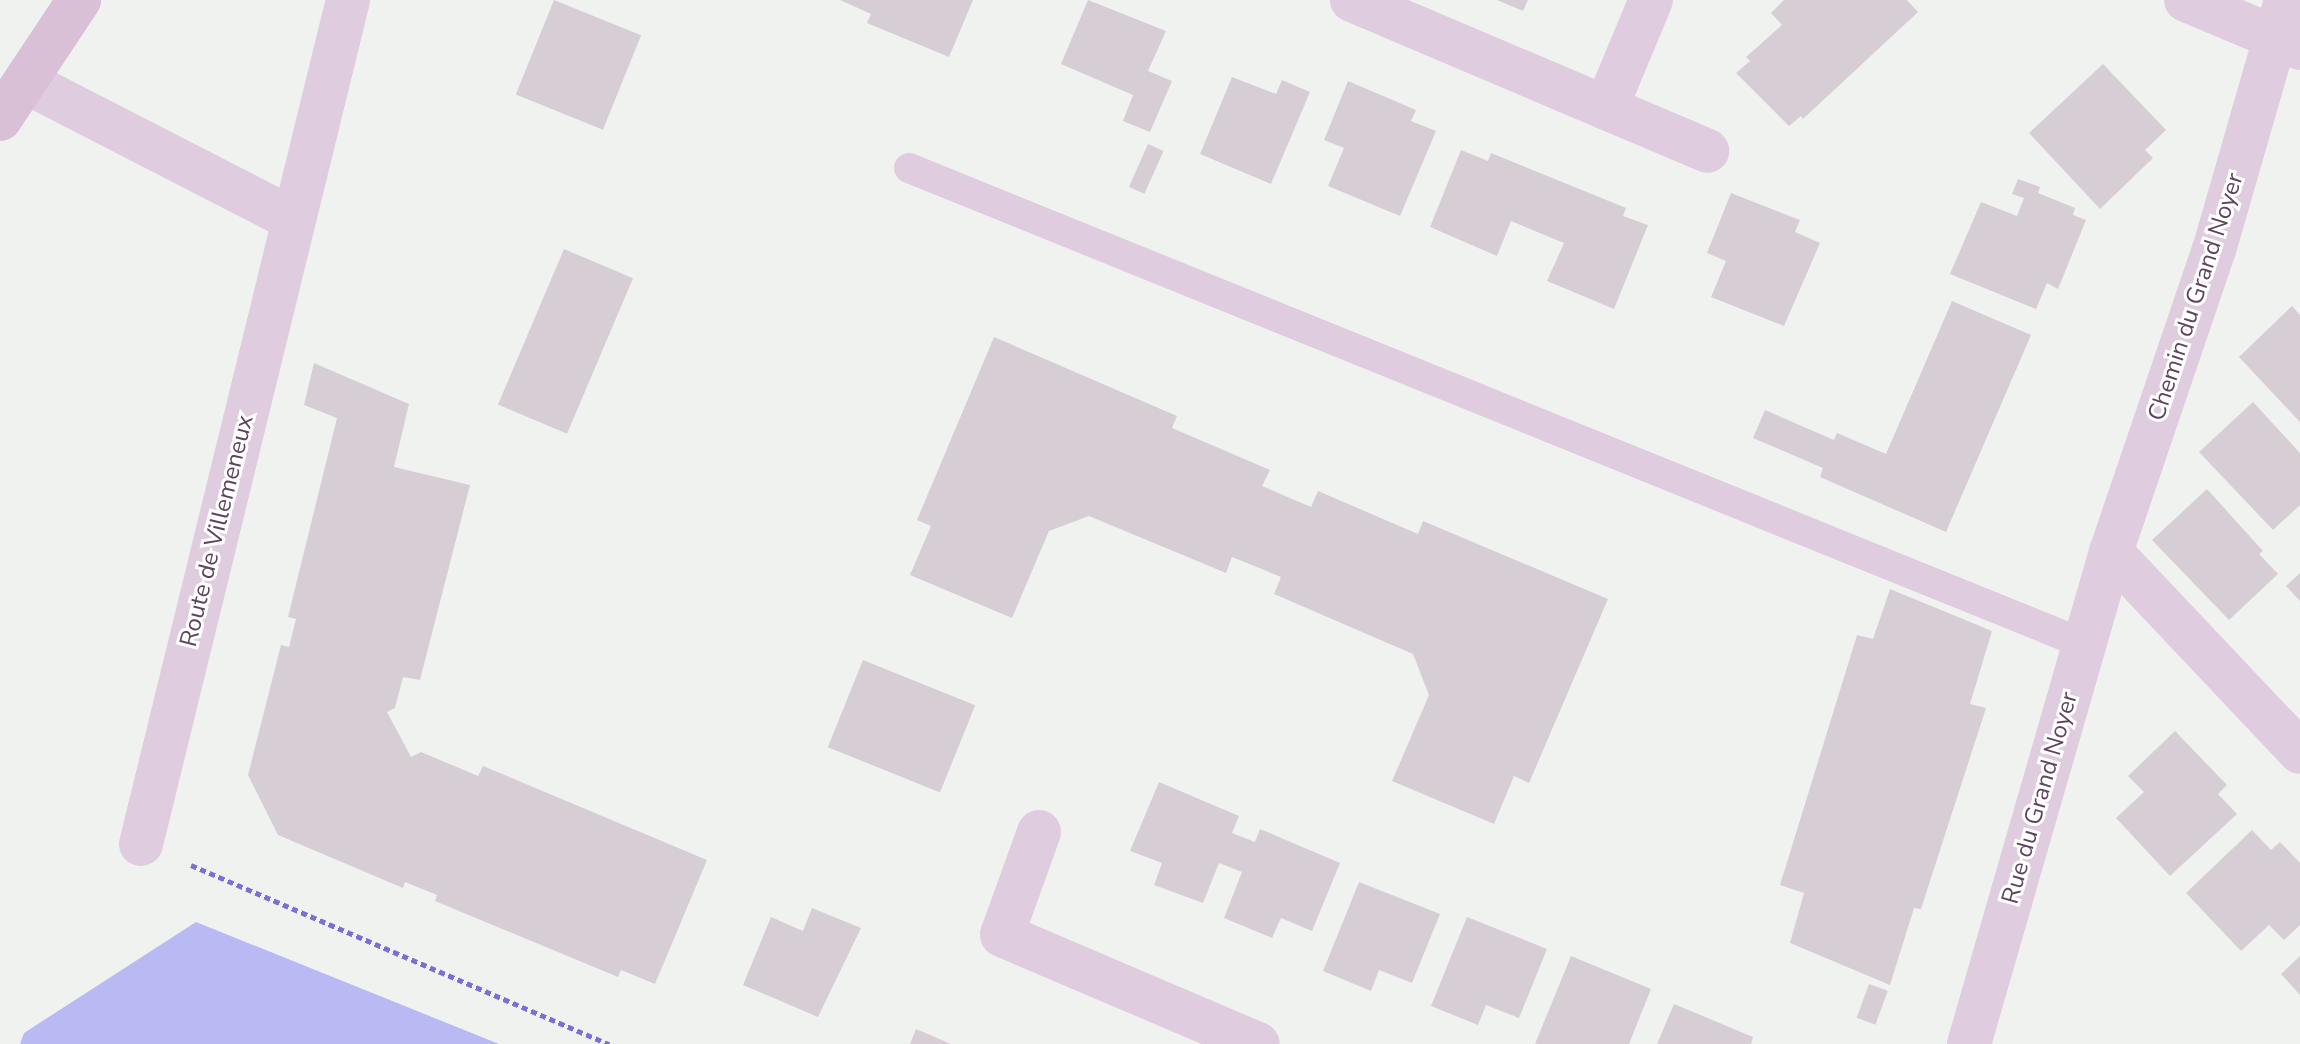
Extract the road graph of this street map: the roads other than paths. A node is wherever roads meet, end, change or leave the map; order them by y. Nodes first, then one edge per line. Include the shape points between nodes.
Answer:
1 (79, 0) edge
2 (348, 0) edge
3 (1352, 0) edge
4 (1651, 0) edge
5 (2186, 0) edge
6 (2287, 29) edge
7 (26, 82) junction
8 (1606, 108) junction
9 (0, 119) edge
10 (1707, 151) dead end
11 (909, 168) dead end
12 (293, 219) junction
13 (2111, 552) junction
14 (2084, 644) junction
15 (2300, 752) edge
16 (1039, 832) dead end
17 (141, 844) road end
18 (1258, 1044) edge
19 (1969, 1044) edge

1 - 7 main road
2 - 12 street, Route de Villemeneux
3 - 8 street
4 - 8 street
5 - 6 street
6 - 13 street, Chemin du Grand Noyer
7 - 9 main road
7 - 12 street
8 - 10 street
11 - 14 lane
12 - 17 street, Route de Villemeneux
13 - 14 street, Rue du Grand Noyer
13 - 15 street
14 - 19 street, Rue du Grand Noyer
16 - 18 street via 1002,935

